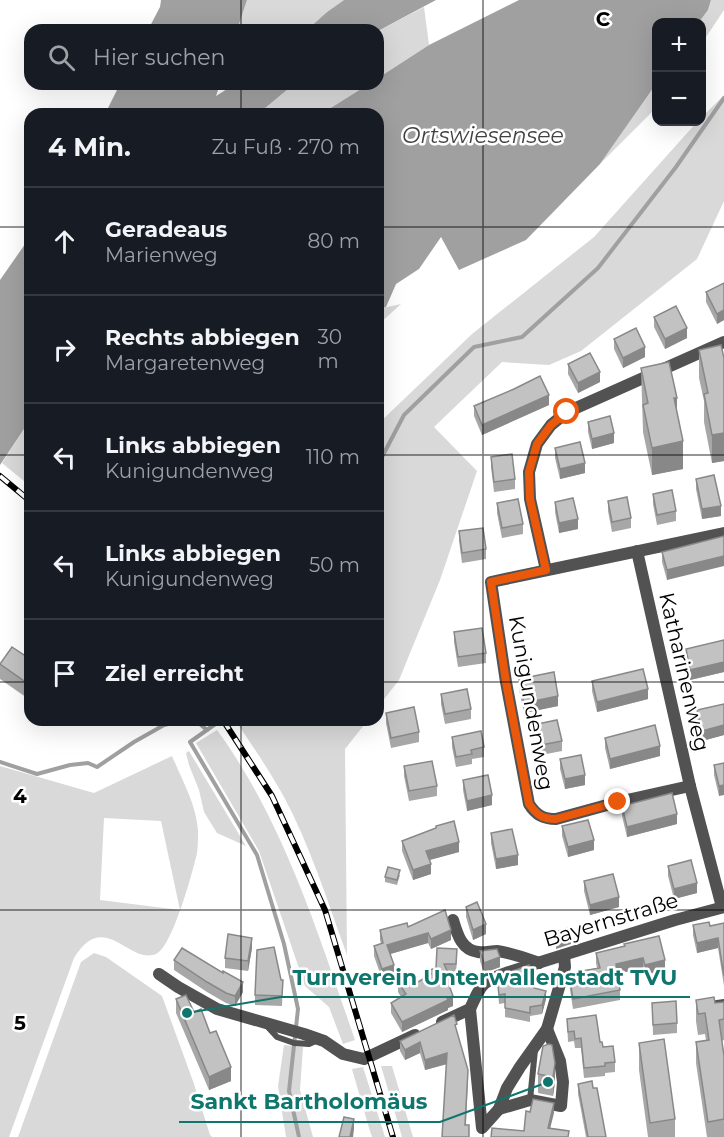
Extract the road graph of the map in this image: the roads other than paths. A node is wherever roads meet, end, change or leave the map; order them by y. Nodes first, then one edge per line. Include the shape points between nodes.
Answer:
1 (724, 342) edge
2 (724, 533) edge
3 (637, 550) junction
4 (546, 570) junction
5 (690, 786) junction
6 (723, 907) edge
7 (453, 920) dead end
8 (564, 955) junction
9 (539, 963) junction
10 (159, 974) dead end
11 (724, 1002) edge
12 (701, 1004) edge
13 (470, 1009) junction
14 (263, 1023) junction
15 (547, 1029) junction
16 (320, 1039) junction
17 (535, 1048) junction
18 (530, 1100) junction
19 (499, 1109) junction
20 (482, 1132) edge

1 - 4 street via 567,412 551,425 537,444 529,472 530,499
2 - 3 street
3 - 4 street
3 - 5 street, Katharinenweg
4 - 5 street, Kunigundenweg via 491,582 529,804 535,813 556,819
5 - 6 street, Katharinenweg
6 - 8 street, Bayernstraße
7 - 9 street via 467,949 520,955
8 - 9 street, Bayernstraße
8 - 15 street via 565,968
9 - 13 street, Bayernstraße via 488,980
10 - 14 street via 217,1009
11 - 12 lane
13 - 16 street via 364,1059 343,1054
13 - 20 street
14 - 16 street
14 - 16 lane via 277,1037 294,1043 309,1044
15 - 17 street
15 - 18 street via 560,1061 561,1106
17 - 18 lane
17 - 19 street via 507,1088
18 - 19 street
19 - 20 street

